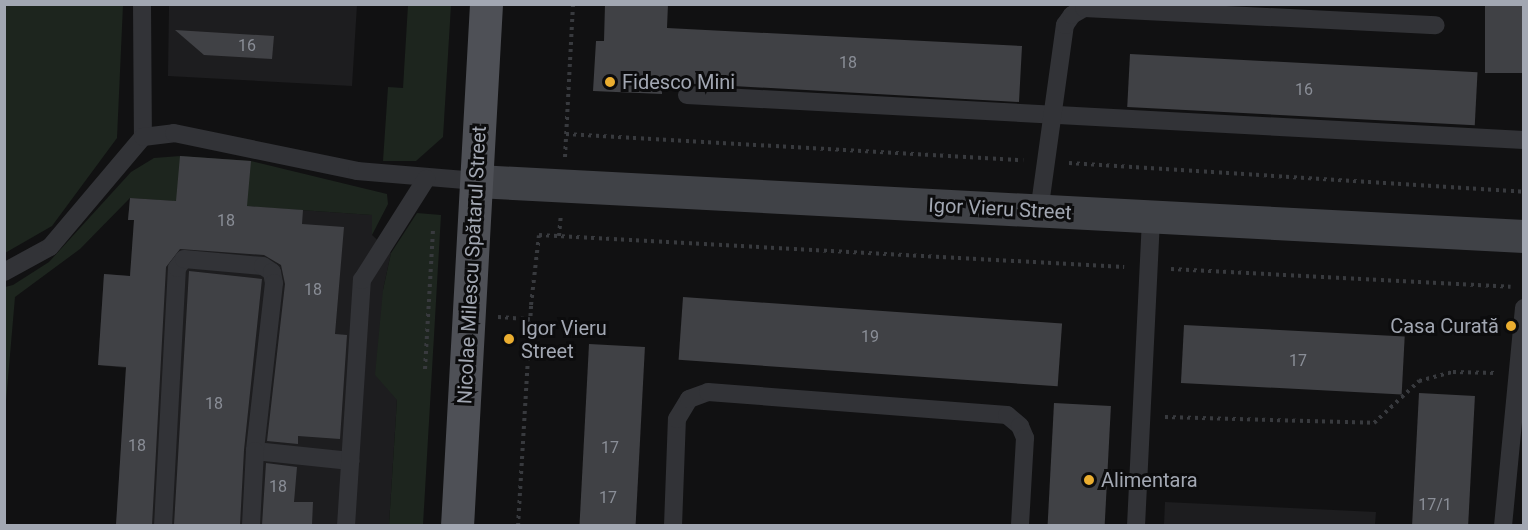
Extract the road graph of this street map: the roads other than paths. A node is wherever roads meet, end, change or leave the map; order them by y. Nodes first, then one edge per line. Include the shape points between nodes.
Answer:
1 (142, 4) edge
2 (486, 4) edge
3 (1139, 7) edge
4 (1436, 25) dead end
5 (687, 95) dead end
6 (1053, 116) junction
7 (143, 137) junction
8 (1524, 140) edge
9 (426, 179) junction
10 (477, 182) junction
11 (1040, 212) junction
12 (1151, 215) junction
13 (1524, 236) edge
14 (4, 272) edge
15 (1524, 308) edge
16 (1514, 416) junction
17 (1524, 432) edge
18 (255, 452) junction
19 (350, 460) junction
20 (163, 525) edge
21 (251, 525) edge
22 (346, 525) edge
23 (457, 525) edge
24 (673, 525) edge
25 (1020, 525) edge
26 (1136, 525) edge
27 (1503, 525) edge

1 - 7 lane
2 - 10 main road, Nicolae Milescu Spătarul Street
3 - 4 lane
3 - 6 lane via 1084,8 1072,15 1065,26
5 - 6 lane
6 - 8 lane
6 - 11 lane
7 - 9 lane via 174,134 357,171
7 - 14 lane via 50,247
9 - 10 lane
9 - 19 lane via 362,280
10 - 11 street, Igor Vieru Street
10 - 23 main road, Nicolae Milescu Spătarul Street
11 - 12 street, Igor Vieru Street
12 - 13 street, Igor Vieru Street
12 - 26 lane
15 - 16 lane
16 - 17 lane
16 - 27 lane
18 - 19 lane
18 - 20 lane via 272,272 263,266 184,259 177,268
18 - 21 lane
19 - 22 lane
24 - 25 lane via 678,418 690,399 708,392 1007,415 1020,426 1025,438

